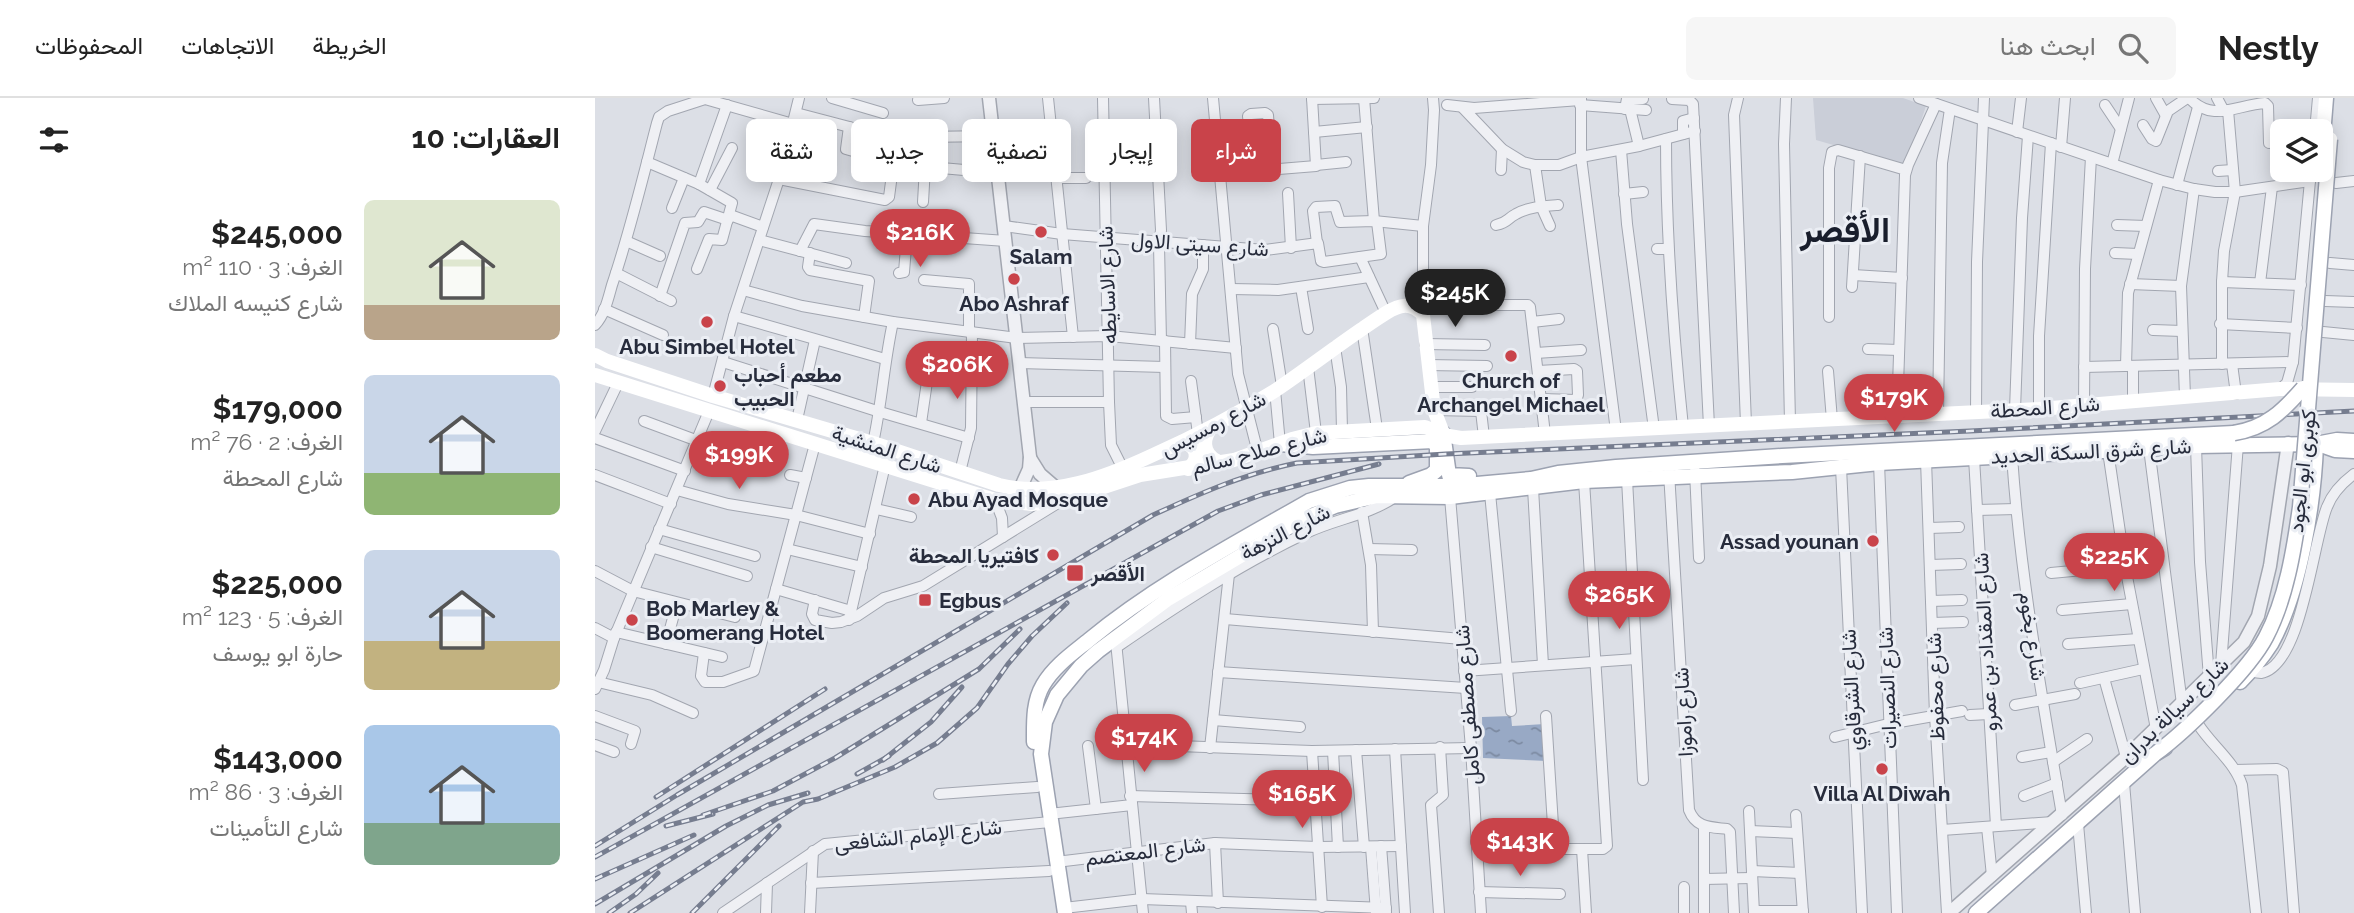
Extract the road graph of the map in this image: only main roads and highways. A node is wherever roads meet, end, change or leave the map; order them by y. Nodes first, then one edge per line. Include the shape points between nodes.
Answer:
1 (2326, 98) edge
2 (2333, 98) edge
3 (2324, 119) edge
4 (2327, 119) edge
5 (2315, 182) edge
6 (2319, 182) edge
7 (595, 355) edge
8 (595, 376) edge
9 (2302, 388) junction
10 (2354, 390) edge
11 (1204, 432) junction
12 (1443, 433) junction
13 (2236, 438) junction
14 (2354, 440) edge
15 (1182, 442) junction
16 (1280, 444) junction
17 (2316, 444) junction
18 (2354, 451) edge
19 (1782, 456) junction
20 (1222, 463) junction
21 (1188, 469) junction
22 (1695, 469) junction
23 (1823, 469) junction
24 (1669, 471) junction
25 (1558, 473) junction
26 (1020, 489) joint
27 (1398, 491) junction
28 (1058, 494) junction
29 (995, 500) joint
30 (1312, 507) junction
31 (1051, 674) junction
32 (1066, 684) junction
33 (1039, 721) junction
34 (2151, 753) junction
35 (1047, 820) junction
36 (1061, 911) edge
37 (1963, 913) edge
38 (1976, 913) edge

1 - 3 main road
2 - 4 main road
5 - 9 main road, كوبرى ابو الجود
6 - 34 main road, كوبرى ابو الجود, bridge via 2299,507 2280,602 2257,651 2223,691
7 - 26 main road, شارع المنشية via 713,396
8 - 29 main road, شارع المنشية
9 - 13 main road, bridge via 2286,408
9 - 34 main road, كوبرى ابو الجود via 2288,532 2263,625 2249,649
10 - 12 main road, شارع المحطة via 2280,389 2039,409 1616,431 1455,438
11 - 12 main road, شارع رمسيس via 1278,388 1385,313 1407,305 1423,315 1434,410
11 - 15 main road, شارع رمسيس
11 - 20 main road via 1206,450
12 - 16 main road, شارع صلاح سالم via 1425,427 1342,431
12 - 25 main road via 1452,477
13 - 17 main road, شارع شرق السكة الحديد
13 - 19 main road, شارع النزهة
13 - 23 main road, شارع شرق السكة الحديد via 2196,446
14 - 17 main road
15 - 21 main road via 1196,453
15 - 28 main road, شارع رمسيس
16 - 20 main road, شارع صلاح سالم
16 - 27 main road via 1313,447 1433,441 1438,466 1434,473
17 - 18 main road
17 - 34 main road, شارع سيالة بدران via 2310,506 2291,595 2272,642 2198,724 2171,745
19 - 22 main road, شارع النزهة
19 - 23 main road
20 - 21 main road, شارع صلاح سالم
21 - 28 main road, شارع صلاح سالم
22 - 23 main road, شارع النزهة
22 - 24 main road, شارع النزهة
24 - 25 main road, شارع النزهة
24 - 27 main road, شارع النزهة via 1450,497
25 - 27 main road, شارع النزهة
26 - 28 main road, شارع رمسيس
27 - 30 main road, شارع النزهة via 1350,488
28 - 29 main road, شارع صلاح سالم via 1032,504
30 - 31 main road, شارع النزهة via 1142,600
30 - 32 main road, شارع النزهة via 1186,587 1081,666
31 - 32 main road
31 - 33 main road, شارع النزهة via 1038,695
32 - 33 main road, شارع النزهة
33 - 35 main road, شارع النزهة
33 - 35 main road, شارع النزهة via 1034,754
34 - 37 main road, شارع سيالة بدران
34 - 38 main road, شارع سيالة بدران via 2124,783
35 - 36 main road, شارع النزهة

